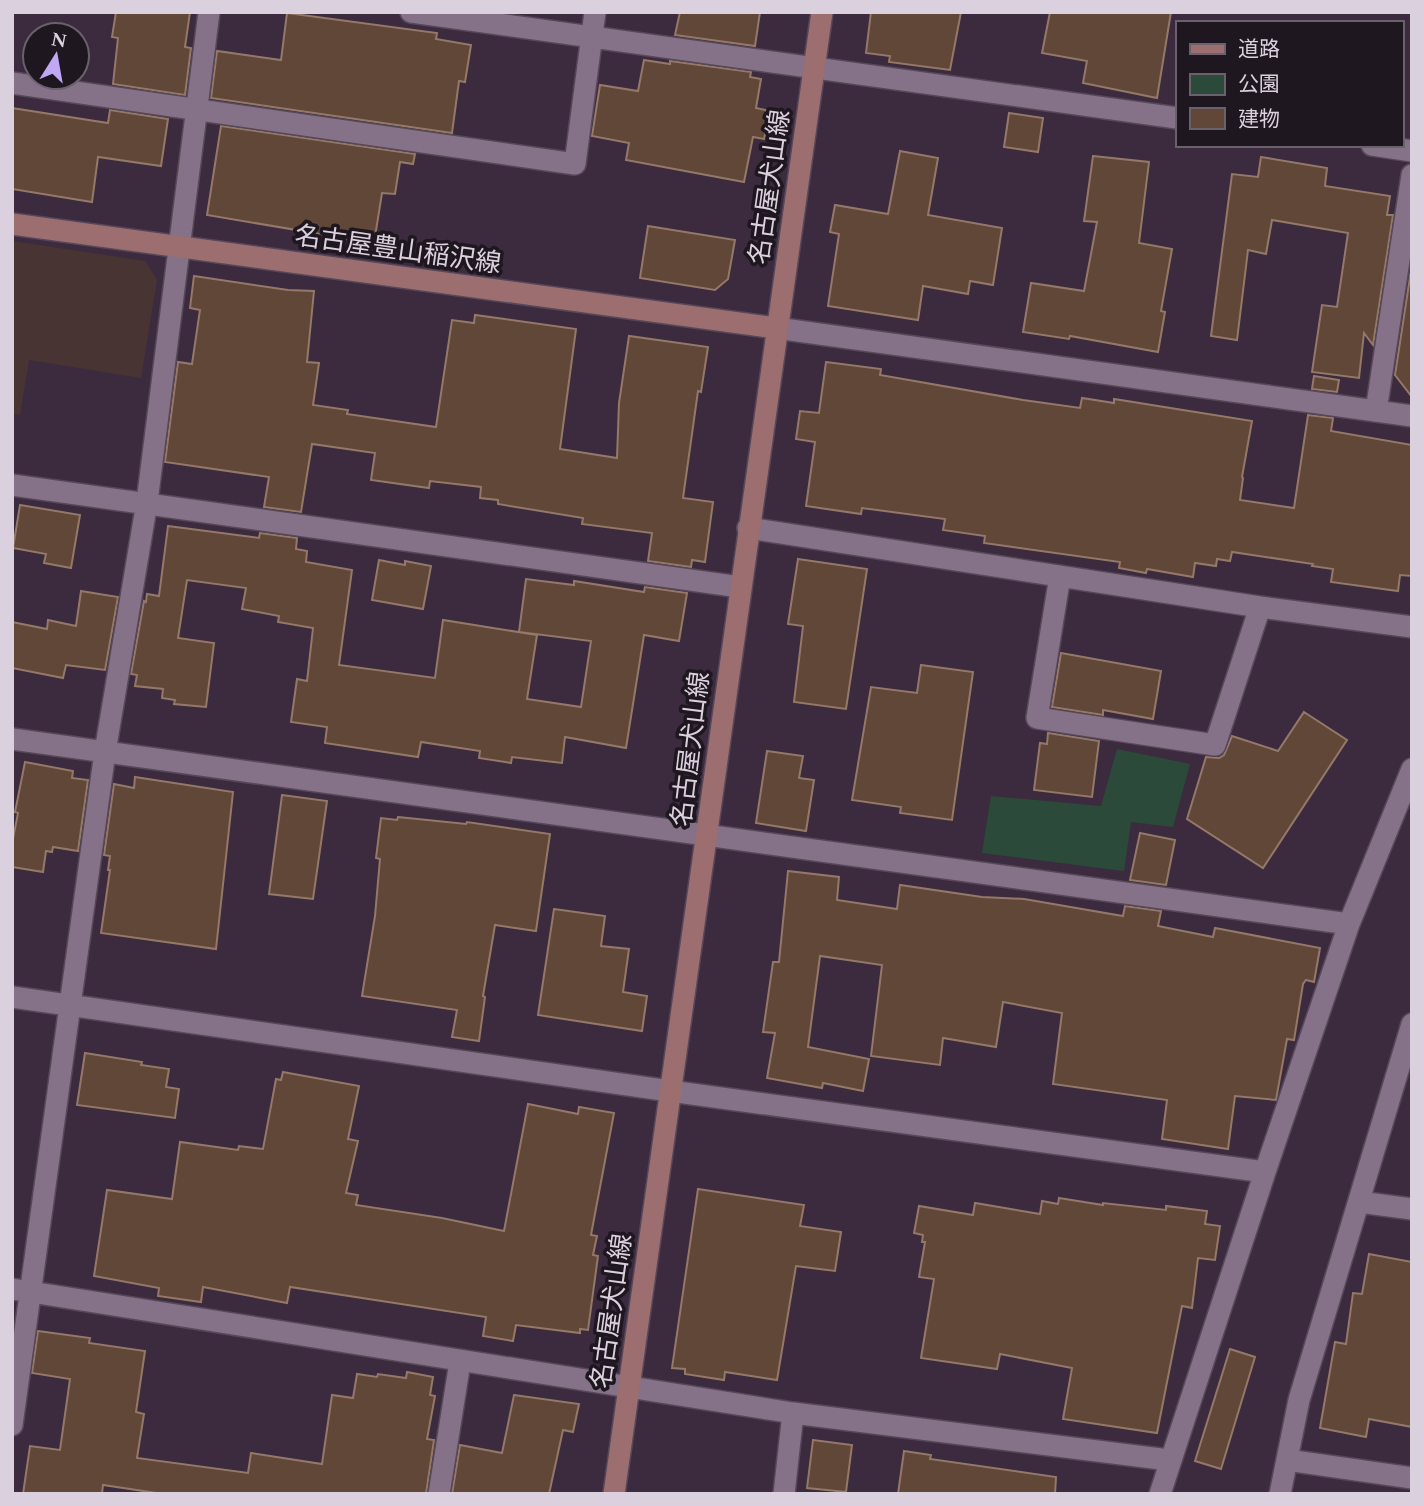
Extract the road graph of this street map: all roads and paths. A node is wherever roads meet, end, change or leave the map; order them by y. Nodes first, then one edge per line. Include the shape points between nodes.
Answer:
1 (209, 12) edge
2 (411, 12) edge
3 (595, 12) edge
4 (822, 12) edge
5 (591, 37) junction
6 (814, 66) junction
7 (12, 83) edge
8 (195, 109) junction
9 (1176, 118) edge
10 (1385, 147) edge
11 (1412, 151) edge
12 (1412, 175) edge
13 (12, 224) edge
14 (180, 248) junction
15 (776, 328) junction
16 (1376, 411) junction
17 (1412, 416) edge
18 (12, 485) edge
19 (147, 502) junction
20 (748, 528) junction
21 (1060, 576) junction
22 (740, 587) junction
23 (1260, 607) junction
24 (1412, 627) edge
25 (12, 739) edge
26 (105, 752) junction
27 (1412, 769) edge
28 (707, 835) junction
29 (1349, 924) junction
30 (12, 997) edge
31 (72, 1005) junction
32 (1412, 1024) edge
33 (670, 1091) junction
34 (1265, 1172) junction
35 (1359, 1202) junction
36 (1412, 1209) edge
37 (21, 1291) edge
38 (460, 1362) junction
39 (629, 1386) junction
40 (793, 1413) junction
41 (12, 1425) edge
42 (1169, 1460) junction
43 (1287, 1460) junction
44 (1412, 1478) edge
45 (439, 1494) edge
46 (614, 1494) edge
47 (784, 1494) edge
48 (1160, 1494) edge
49 (1279, 1494) edge

1 - 8 street
2 - 5 street
3 - 5 street
4 - 6 main road, 名古屋犬山線
5 - 6 street
5 - 8 street via 575,164
6 - 9 street
6 - 15 main road, 名古屋犬山線
7 - 8 street
8 - 14 street
10 - 11 street
12 - 16 street
13 - 14 main road, 名古屋豊山稲沢線
14 - 15 main road, 名古屋豊山稲沢線
14 - 19 street
15 - 16 street
15 - 20 main road, 名古屋犬山線
16 - 17 street
18 - 19 street
19 - 22 street
19 - 26 street
20 - 21 street
20 - 22 main road, 名古屋犬山線
21 - 23 street
21 - 23 street via 1037,718 1215,745
22 - 28 main road, 名古屋犬山線
23 - 24 street
25 - 26 street
26 - 28 street
26 - 31 street
27 - 29 street
28 - 29 street
28 - 33 main road, 名古屋犬山線
29 - 34 street
30 - 31 street
31 - 33 street
31 - 37 street
32 - 35 street
33 - 34 street
33 - 39 main road, 名古屋犬山線
34 - 42 street
35 - 36 street
35 - 43 street via 1299,1400
37 - 38 street
37 - 41 street
38 - 39 street
38 - 45 street
39 - 40 street
39 - 46 main road, 名古屋犬山線
40 - 42 street
40 - 47 street
42 - 48 street
43 - 44 street
43 - 49 street

